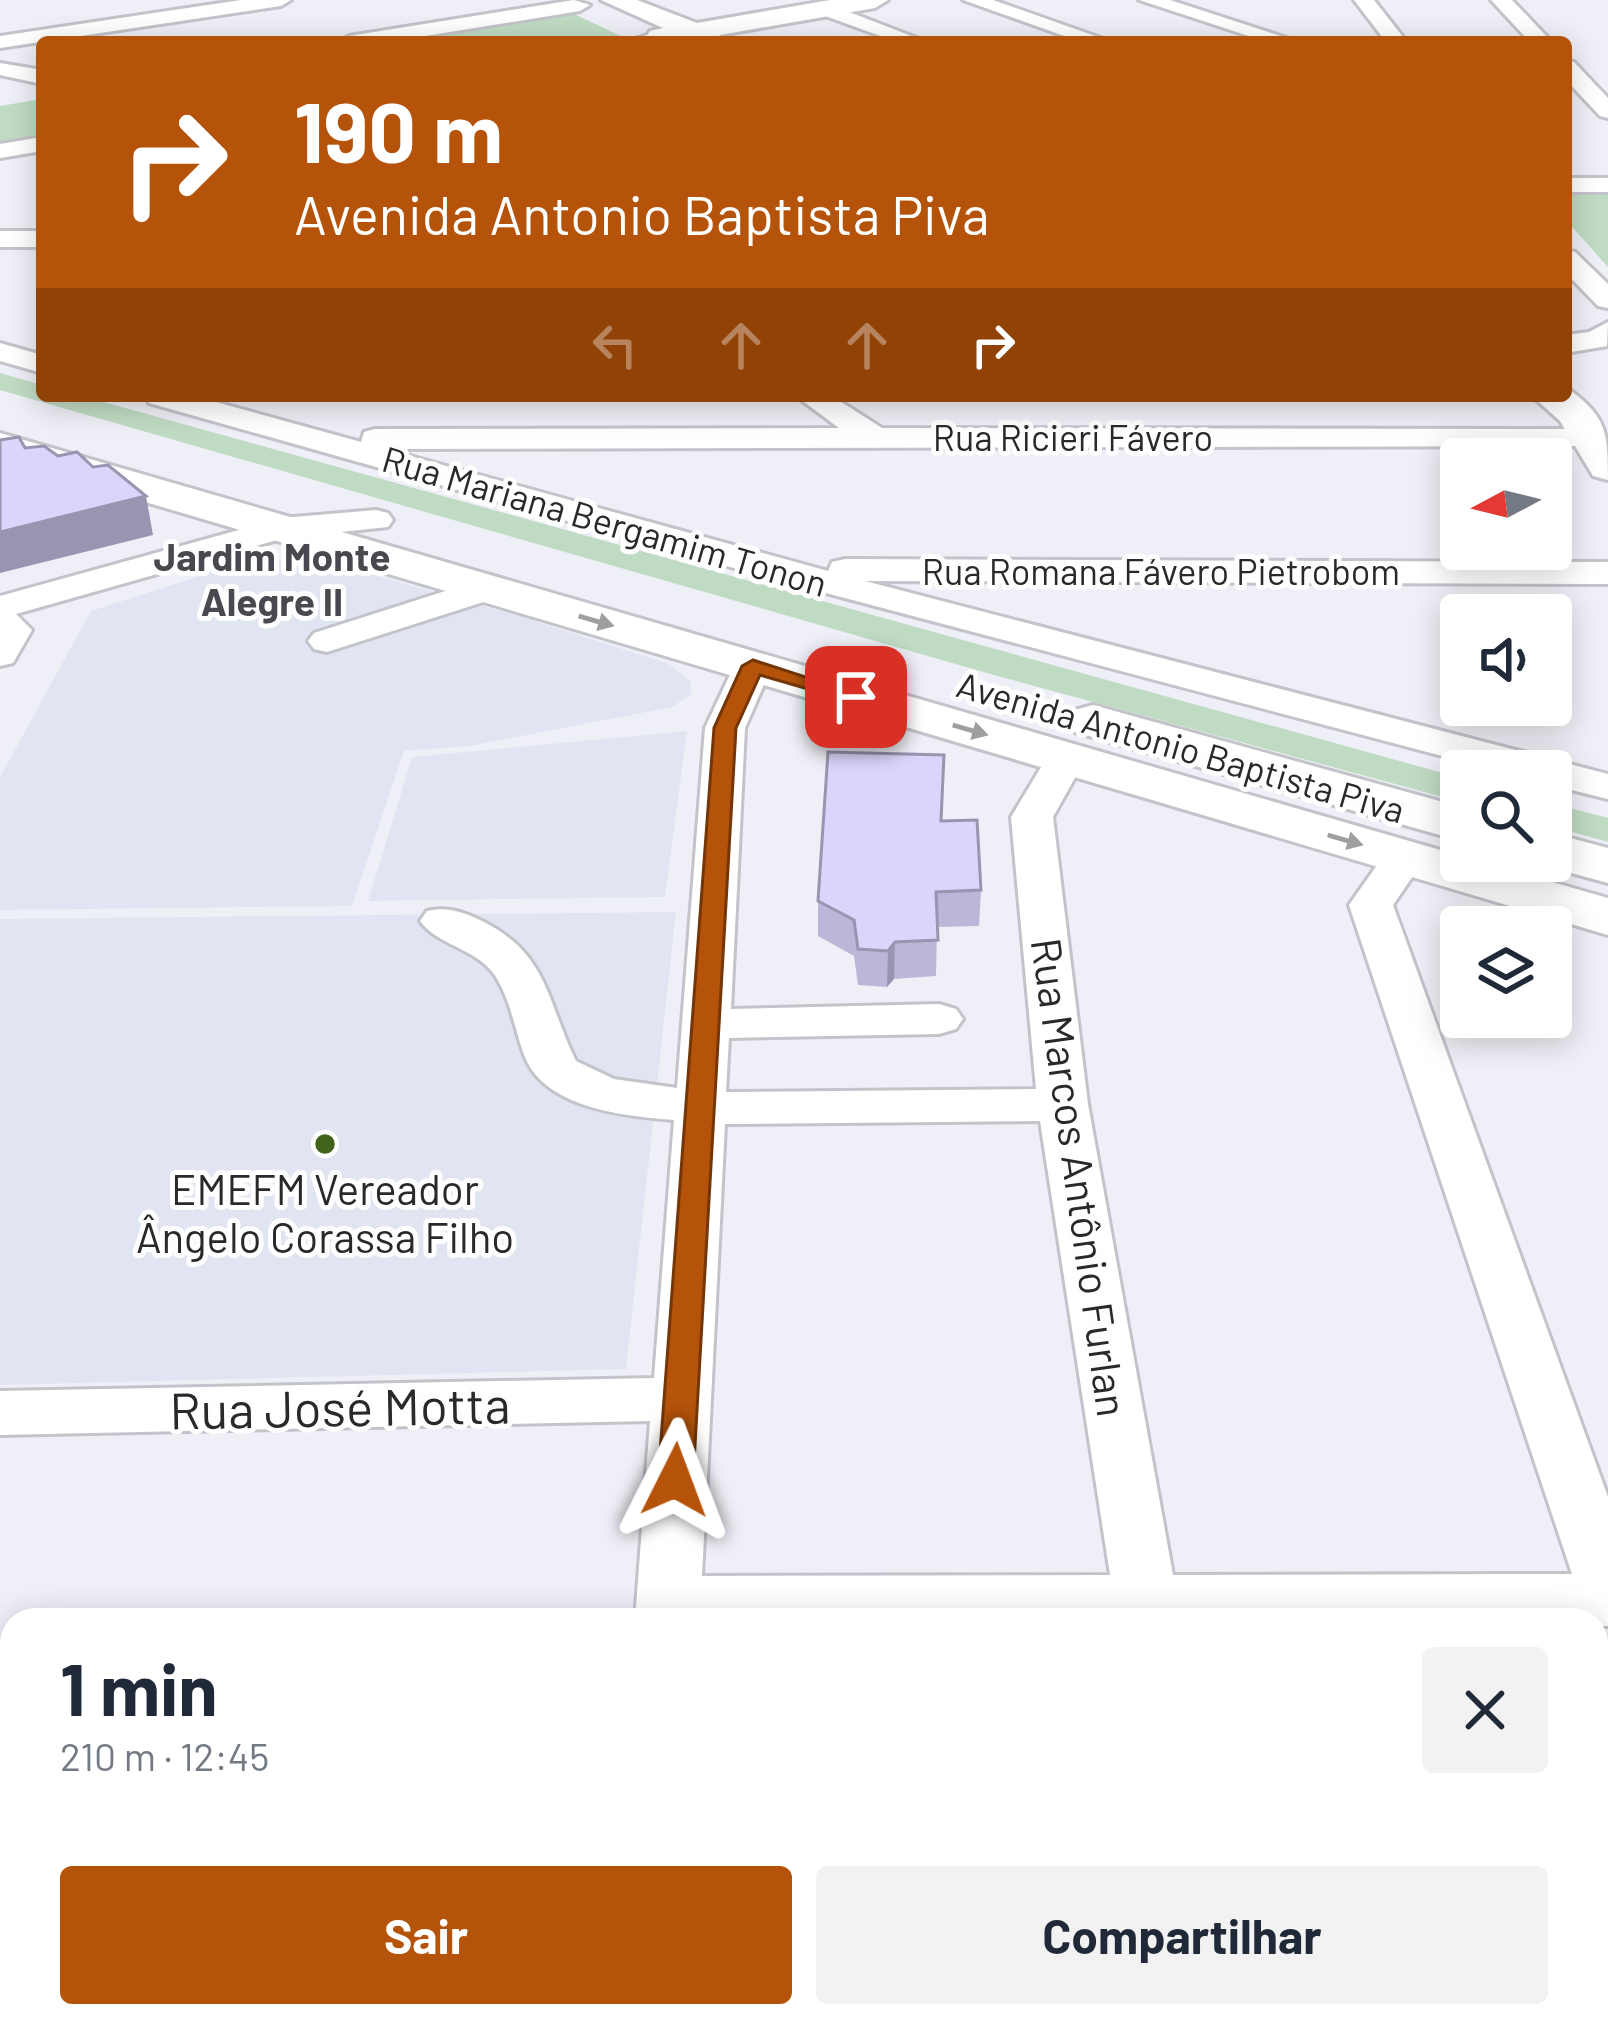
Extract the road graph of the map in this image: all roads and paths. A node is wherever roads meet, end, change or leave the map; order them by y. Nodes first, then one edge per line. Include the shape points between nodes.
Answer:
1 (281, 0) edge
2 (449, 0) edge
3 (612, 0) edge
4 (874, 0) edge
5 (973, 0) edge
6 (1149, 0) edge
7 (1214, 0) edge
8 (1364, 0) edge
9 (1501, 0) edge
10 (573, 3) edge
11 (1174, 7) junction
12 (824, 9) junction
13 (494, 19) junction
14 (40, 36) edge
15 (388, 36) edge
16 (661, 36) edge
17 (663, 36) edge
18 (677, 36) edge
19 (900, 36) edge
20 (1084, 36) edge
21 (1269, 36) edge
22 (1392, 36) edge
23 (1536, 36) edge
24 (36, 37) edge
25 (0, 42) edge
26 (0, 68) edge
27 (1572, 73) edge
28 (36, 76) edge
29 (1572, 76) edge
30 (1608, 76) edge
31 (1608, 111) edge
32 (36, 145) edge
33 (0, 151) edge
34 (0, 164) edge
35 (36, 164) edge
36 (1572, 185) edge
37 (1608, 185) edge
38 (0, 239) edge
39 (36, 239) edge
40 (1572, 266) edge
41 (1607, 313) edge
42 (36, 330) edge
43 (0, 331) edge
44 (1572, 343) edge
45 (0, 352) edge
46 (36, 362) edge
47 (1572, 372) edge
48 (1608, 386) edge
49 (182, 402) edge
50 (820, 402) edge
51 (1560, 402) edge
52 (0, 411) edge
53 (874, 437) junction
54 (318, 439) junction
55 (557, 439) junction
56 (0, 446) edge
57 (1598, 451) edge
58 (515, 495) junction
59 (295, 515) junction
60 (1087, 568) junction
61 (786, 571) junction
62 (1608, 573) edge
63 (582, 578) junction
64 (486, 589) junction
65 (538, 604) junction
66 (0, 608) edge
67 (0, 619) edge
68 (327, 641) dead end
69 (1051, 642) junction
70 (0, 655) edge
71 (753, 666) junction
72 (1465, 750) edge
73 (1066, 758) junction
74 (1572, 778) edge
75 (1608, 787) edge
76 (1440, 818) edge
77 (1572, 856) edge
78 (1404, 857) junction
79 (1608, 866) edge
80 (1608, 916) edge
81 (443, 921) dead end
82 (939, 1018) dead end
83 (706, 1024) junction
84 (1063, 1104) junction
85 (700, 1108) junction
86 (680, 1400) junction
87 (0, 1413) edge
88 (1608, 1585) edge
89 (1608, 1600) edge
90 (1146, 1602) junction
91 (668, 1608) edge
92 (827, 1608) edge

1 - 14 street
2 - 13 street
3 - 10 main road
3 - 17 main road
4 - 12 main road
5 - 20 street
6 - 11 street
7 - 11 street
8 - 22 street
9 - 23 street
10 - 13 street
10 - 16 main road
11 - 21 street
12 - 18 main road
12 - 19 street
13 - 15 street
24 - 25 street
26 - 28 street
27 - 30 street
29 - 31 street
32 - 33 street
34 - 35 street
36 - 37 street
38 - 39 street
40 - 41 street
41 - 44 street via 1597,340
42 - 43 street
45 - 46 street
47 - 48 main road
49 - 54 street, Rua Mariana Bergamim Tonon
50 - 53 street
51 - 57 main road
52 - 59 main road, Avenida Antonio Baptista Piva
53 - 55 street, Rua Ricieri Fávero
53 - 57 street, Rua Ricieri Fávero
54 - 55 street, Rua Ricieri Fávero
54 - 58 street, Rua Mariana Bergamim Tonon
55 - 58 street via 523,455 512,473
56 - 59 main road, Avenida Antonio Baptista Piva
58 - 61 street, Rua Mariana Bergamim Tonon
59 - 63 main road, Avenida Antonio Baptista Piva via 376,520
59 - 64 main road, Avenida Antonio Baptista Piva
59 - 66 street
60 - 61 street, Rua Romana Fávero Pietrobom
60 - 62 street, Rua Romana Fávero Pietrobom
60 - 69 street via 1030,598 1031,615
61 - 69 street, Rua Mariana Bergamim Tonon
63 - 65 main road via 543,590
63 - 76 main road, Avenida Antonio Baptista Piva
64 - 65 main road, Avenida Antonio Baptista Piva
64 - 68 street
65 -> 71 main road, Avenida Antonio Baptista Piva
67 - 70 street via 13,630
69 - 72 street, Rua Mariana Bergamim Tonon
71 -> 73 main road, Avenida Antonio Baptista Piva
71 - 83 street via 725,728
73 -> 78 main road, Avenida Antonio Baptista Piva
73 - 84 street, Rua Marcos Antônio Furlan via 1032,817
74 - 75 street, Rua Mariana Bergamim Tonon
77 - 79 main road
78 - 80 main road, Avenida Antonio Baptista Piva
78 - 88 street via 1371,905
81 - 85 street via 487,938 512,964 547,1055 569,1080
82 - 83 street
83 - 85 street
84 - 85 street
84 - 90 street, Rua Marcos Antônio Furlan
85 - 86 street
86 - 87 street, Rua José Motta
86 - 91 street
89 - 90 street
90 - 92 street

